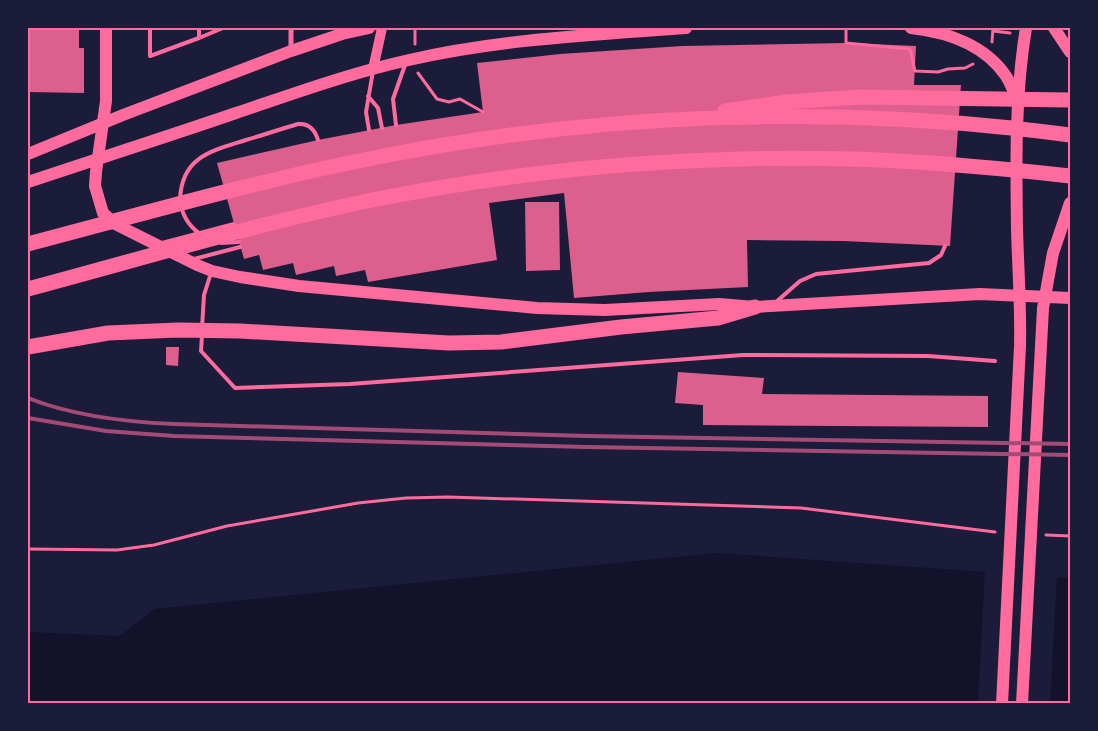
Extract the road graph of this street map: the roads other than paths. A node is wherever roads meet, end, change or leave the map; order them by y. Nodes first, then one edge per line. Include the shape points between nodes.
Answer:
1 (106, 28) edge
2 (150, 28) edge
3 (199, 28) edge
4 (223, 28) edge
5 (291, 28) edge
6 (369, 28) edge
7 (382, 28) edge
8 (686, 28) edge
9 (911, 28) edge
10 (1026, 28) edge
11 (1054, 28) edge
12 (199, 38) junction
13 (291, 51) junction
14 (1070, 52) edge
15 (411, 59) junction
16 (373, 69) junction
17 (368, 96) junction
18 (1070, 100) edge
19 (1018, 102) junction
20 (651, 122) junction
21 (103, 124) junction
22 (396, 125) dead end
23 (382, 128) dead end
24 (369, 130) dead end
25 (1070, 136) edge
26 (318, 140) dead end
27 (28, 154) edge
28 (98, 159) junction
29 (1070, 176) edge
30 (28, 182) edge
31 (1070, 203) edge
32 (234, 224) dead end
33 (237, 235) dead end
34 (28, 244) edge
35 (155, 245) junction
36 (945, 246) dead end
37 (171, 253) junction
38 (187, 261) junction
39 (212, 271) junction
40 (28, 289) edge
41 (1021, 296) junction
42 (1045, 298) junction
43 (1070, 298) edge
44 (773, 306) junction
45 (755, 307) junction
46 (28, 347) edge
47 (995, 361) dead end
48 (1002, 704) edge
49 (1022, 704) edge

1 - 21 main road
2 - 12 lane via 150,56
3 - 12 lane
4 - 12 lane
5 - 13 street
6 - 13 main road
7 - 16 main road
8 - 15 main road via 546,38
9 - 19 main road via 954,37 983,53 1007,77
10 - 19 main road
11 - 14 main road
13 - 21 main road
15 - 16 main road
15 - 22 lane via 393,99
16 - 17 lane
16 - 28 main road
17 - 23 lane via 378,108
17 - 24 lane
18 - 20 highway via 821,99
19 - 41 main road via 1016,166
20 - 25 highway via 719,118 857,118 993,126
20 - 34 highway via 510,136 373,158 238,189
21 - 27 main road
21 - 28 main road
26 - 38 lane via 310,127 298,124 212,151 194,162 181,190 180,201 187,220 209,240 240,244
28 - 30 main road
28 - 35 main road via 95,186 103,214
29 - 40 highway via 990,167 854,159 708,160 579,169 378,199 234,233
31 - 42 main road via 1055,248
32 - 35 lane
33 - 37 lane
35 - 37 main road
36 - 44 lane via 941,255 929,263 807,277 792,286
37 - 38 main road
38 - 39 main road
39 - 45 main road via 299,286 537,308 605,310 719,304
39 - 47 lane via 204,295 201,351 234,388 360,383 743,355 928,356
41 - 42 main road
41 - 44 main road via 980,294
41 - 48 main road
42 - 43 main road
42 - 49 main road
44 - 45 main road
45 - 46 highway via 718,318 501,342 449,343 153,330 85,336

